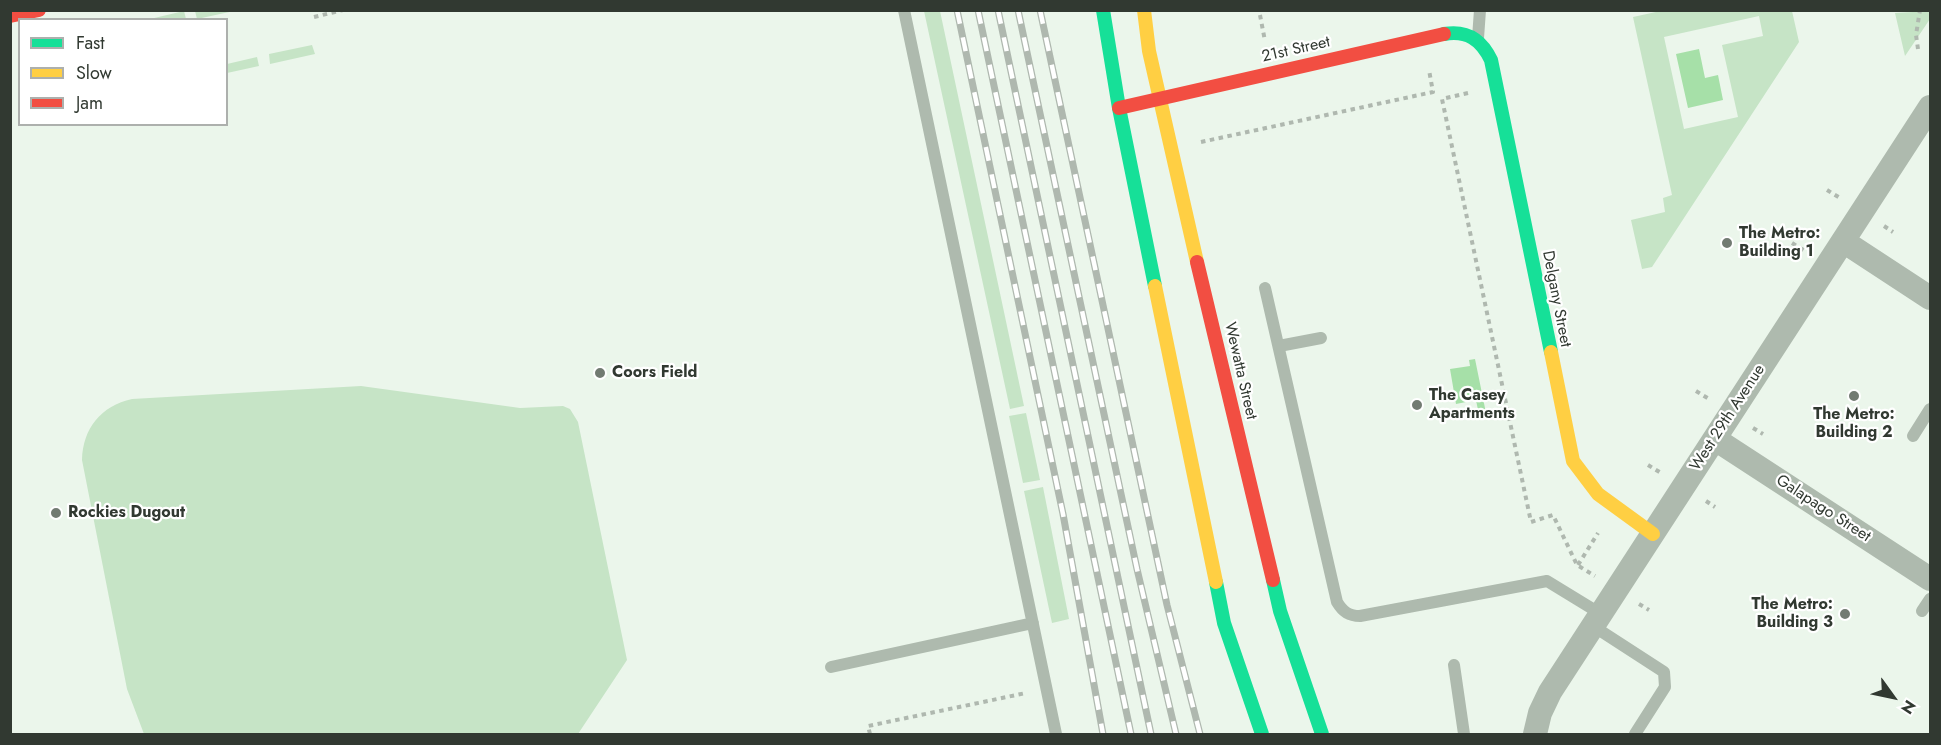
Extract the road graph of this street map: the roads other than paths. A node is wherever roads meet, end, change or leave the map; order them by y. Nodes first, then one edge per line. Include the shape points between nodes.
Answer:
1 (39, 10) edge
2 (904, 10) edge
3 (1103, 10) edge
4 (1144, 10) edge
5 (1480, 10) edge
6 (10, 16) edge
7 (1478, 39) junction
8 (1160, 99) junction
9 (1930, 107) edge
10 (1119, 108) junction
11 (1843, 241) junction
12 (1265, 288) dead end
13 (1930, 298) edge
14 (1321, 338) dead end
15 (1279, 346) junction
16 (1930, 409) edge
17 (1913, 436) dead end
18 (1715, 438) junction
19 (1653, 534) junction
20 (1930, 579) edge
21 (1930, 599) edge
22 (1922, 611) dead end
23 (1597, 620) junction
24 (1033, 623) junction
25 (1454, 665) dead end
26 (831, 667) dead end
27 (1056, 735) edge
28 (1262, 735) edge
29 (1322, 735) edge
30 (1464, 735) edge
31 (1535, 735) edge
32 (1635, 735) edge

1 - 6 main road
2 - 24 lane
3 - 10 main road
4 - 8 main road, Wewatta Street
5 - 7 lane
7 - 8 main road, 21st Street via 1463,33 1442,34
7 - 19 main road, Delgany Street via 1491,60 1573,461 1596,494
8 - 10 main road, 21st Street
8 - 29 main road, Wewatta Street via 1280,611
9 - 11 street, West 29th Avenue
10 - 28 main road via 1224,623
11 - 13 street
11 - 18 street, West 29th Avenue
12 - 15 lane
14 - 15 lane
15 - 23 lane via 1341,609 1360,616 1547,580
16 - 17 lane
18 - 19 street, West 29th Avenue
18 - 20 street, Galapago Street
19 - 23 street, West 29th Avenue
21 - 22 lane
23 - 31 street, West 29th Avenue via 1550,692
23 - 32 lane via 1664,672 1665,687
24 - 26 lane
24 - 27 lane
25 - 30 lane

